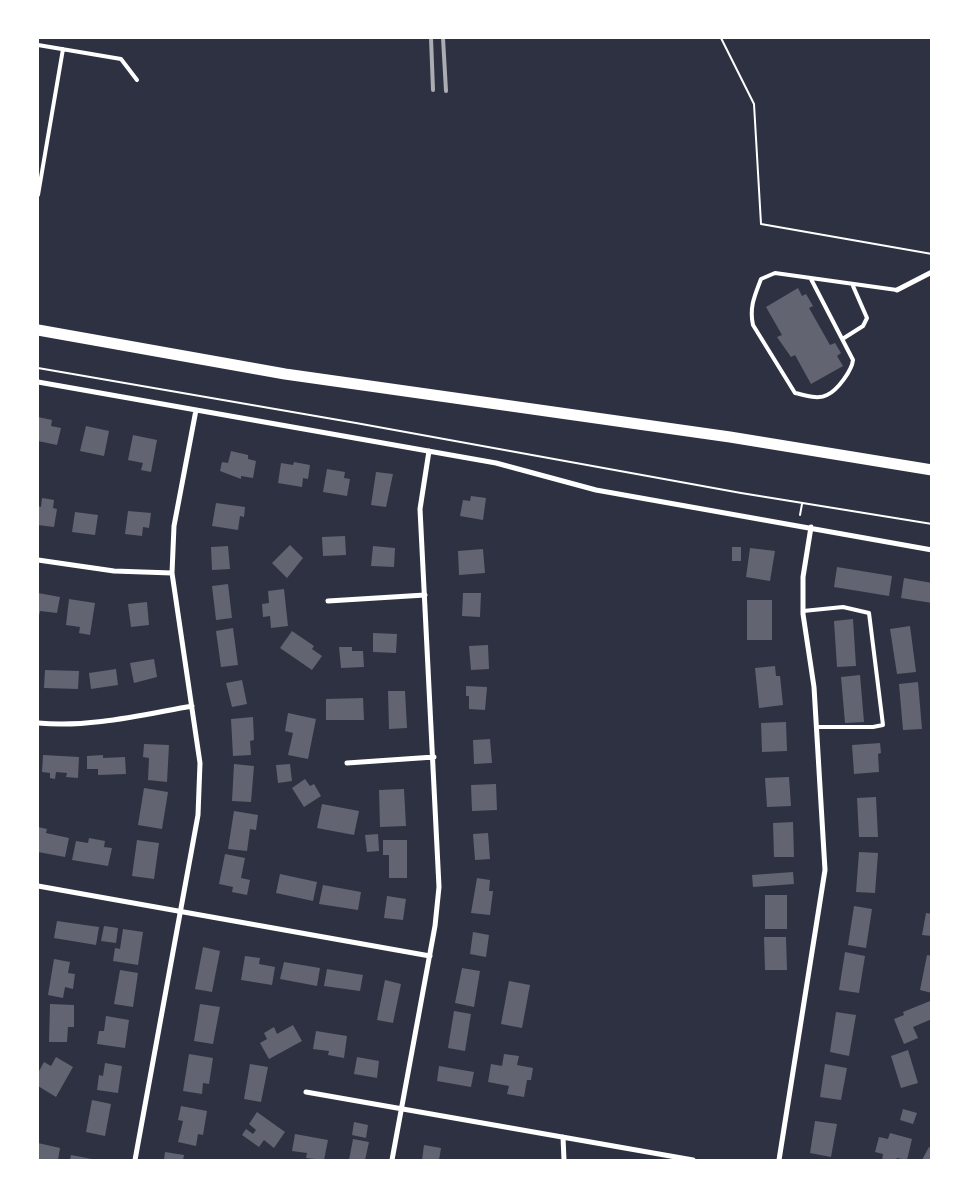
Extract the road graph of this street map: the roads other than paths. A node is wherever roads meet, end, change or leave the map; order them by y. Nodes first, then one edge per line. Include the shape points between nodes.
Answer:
1 (38, 45) edge
2 (63, 49) junction
3 (137, 80) dead end
4 (38, 195) edge
5 (932, 272) edge
6 (811, 279) junction
7 (853, 286) junction
8 (897, 290) joint
9 (38, 330) edge
10 (844, 338) junction
11 (38, 382) edge
12 (196, 410) junction
13 (429, 451) junction
14 (932, 470) edge
15 (811, 527) junction
16 (932, 550) edge
17 (38, 560) edge
18 (172, 573) junction
19 (424, 595) junction
20 (328, 601) dead end
21 (803, 611) junction
22 (192, 706) junction
23 (38, 723) edge
24 (816, 727) junction
25 (434, 757) junction
26 (347, 763) dead end
27 (38, 886) edge
28 (180, 912) junction
29 (430, 956) junction
30 (306, 1092) dead end
31 (402, 1108) junction
32 (563, 1137) junction
33 (135, 1160) edge
34 (392, 1160) edge
35 (564, 1160) edge
36 (693, 1160) edge
37 (779, 1160) edge

1 - 2 lane
2 - 3 lane via 121,59
2 - 4 lane
5 - 8 street
6 - 7 lane
6 - 10 lane
6 - 10 lane via 774,273 761,279 753,300 753,325 795,393 812,397 828,395 852,370 853,360
7 - 8 lane
7 - 10 lane via 867,318 864,326
9 - 14 main road via 285,374 730,437
11 - 12 street
12 - 13 street
12 - 18 street via 174,526
13 - 15 street via 496,464 596,490
13 - 19 street via 420,509
15 - 16 street
15 - 21 street via 803,577
17 - 18 street via 114,571
18 - 22 street
19 - 20 street
19 - 25 street
21 - 24 street
21 - 24 lane via 844,607 869,613 884,725
22 - 23 street via 108,721 58,725
22 - 28 street via 200,763 198,814
24 - 37 street via 825,870
25 - 26 street
25 - 29 street via 439,887
27 - 28 street
28 - 29 street
28 - 33 street
29 - 31 street
30 - 31 street
31 - 32 street
31 - 34 street
32 - 35 street
32 - 36 street

